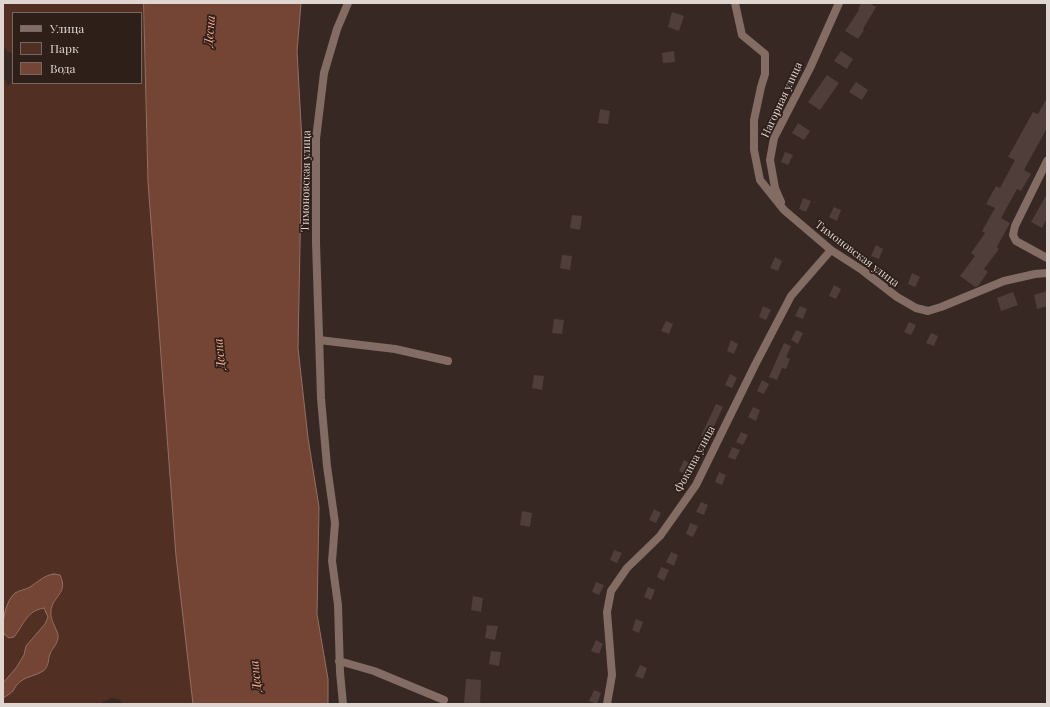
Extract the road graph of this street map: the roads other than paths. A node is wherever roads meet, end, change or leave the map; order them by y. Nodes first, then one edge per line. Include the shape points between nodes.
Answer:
1 (348, 3) edge
2 (735, 3) edge
3 (840, 3) edge
4 (1047, 161) edge
5 (784, 210) junction
6 (831, 250) junction
7 (1047, 258) edge
8 (1047, 273) edge
9 (319, 340) junction
10 (448, 362) dead end
11 (339, 661) junction
12 (444, 700) dead end
13 (343, 704) edge
14 (607, 704) edge

1 - 9 street, Тимоновская улица via 324,73 316,140
2 - 5 street, Тимоновская улица via 742,35 765,54 765,74 754,120 754,150 760,180
3 - 5 street, Нагорная улица via 774,138 770,160 775,188
4 - 7 street via 1013,235 1016,241
5 - 6 street, Тимоновская улица
6 - 8 street, Тимоновская улица via 862,270 897,298 928,311 1004,281
6 - 14 street, Фокина улица via 791,296 696,486 660,536 627,568 611,591 607,612 612,675
9 - 10 street via 395,349
9 - 11 street, Тимоновская улица via 321,398 335,523 332,561 338,605
11 - 12 street via 374,671
11 - 13 street, Тимоновская улица

